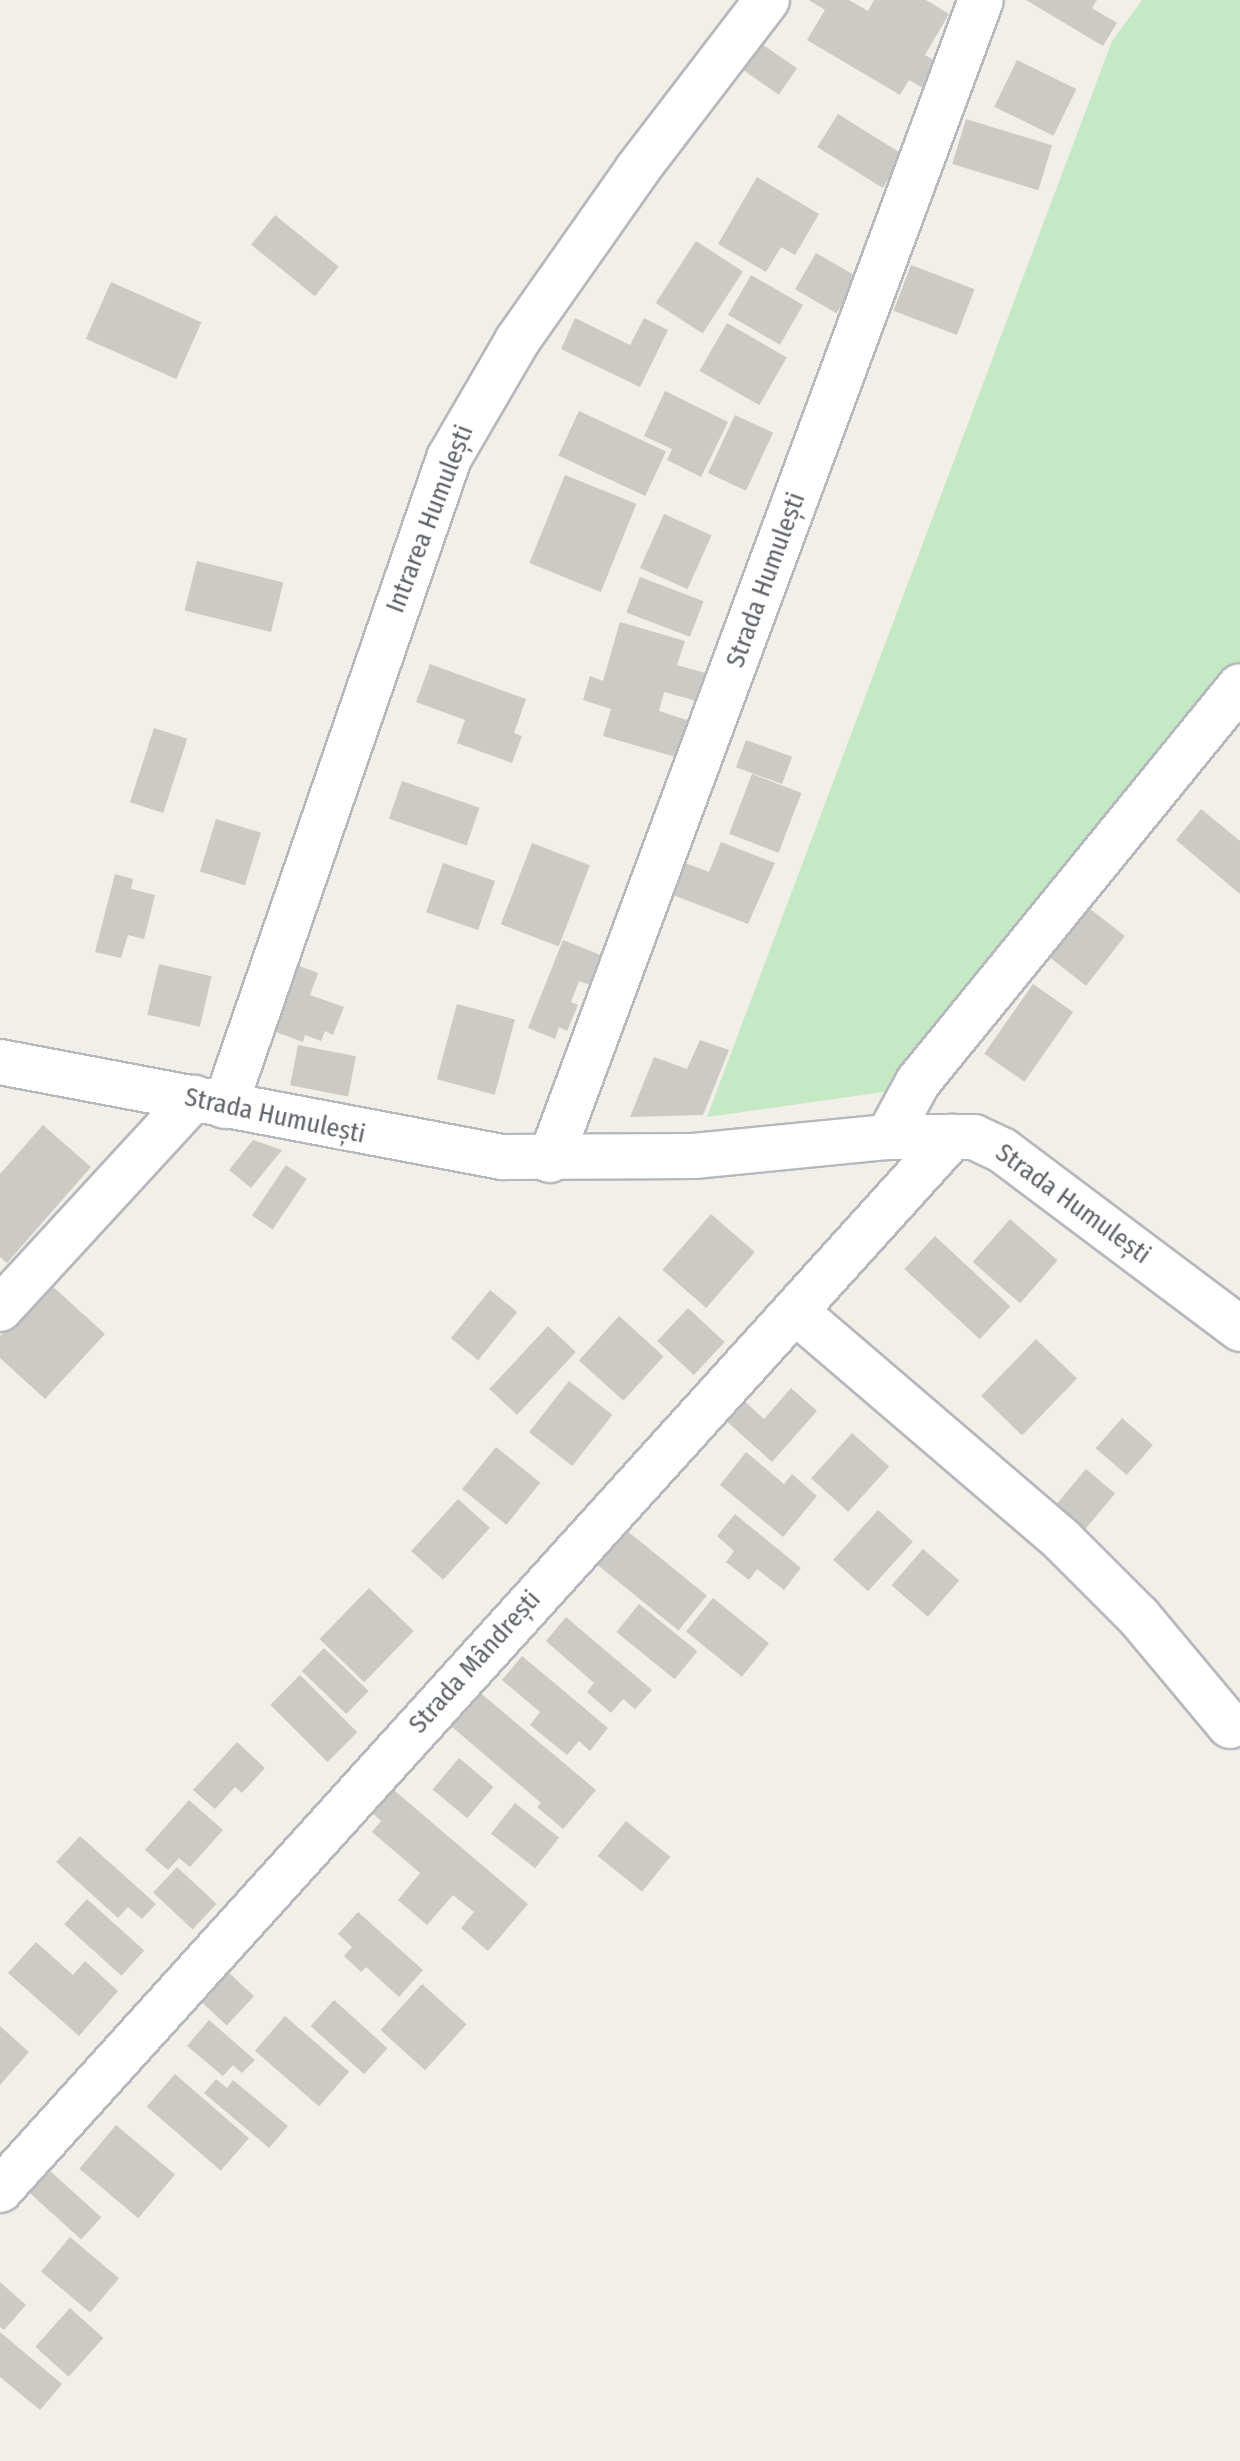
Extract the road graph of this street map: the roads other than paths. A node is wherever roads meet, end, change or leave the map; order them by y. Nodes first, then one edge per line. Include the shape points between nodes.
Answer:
1 (767, 0) edge
2 (981, 0) edge
3 (1240, 686) edge
4 (0, 1062) edge
5 (209, 1102) junction
6 (888, 1137) junction
7 (952, 1137) junction
8 (550, 1160) junction
9 (0, 1309) edge
10 (795, 1311) junction
11 (1240, 1329) edge
12 (1230, 1726) dead end
13 (0, 2190) edge

1 - 5 street, Intrarea Humulești via 637,170 517,341 449,458
2 - 8 street, Strada Humulești
3 - 6 street via 918,1082
4 - 5 street, Strada Humulești
5 - 8 street, Strada Humulești via 461,1151
5 - 9 street
6 - 7 street, Strada Humulești
6 - 8 street, Strada Humulești via 694,1156
7 - 10 street, Strada Mândrești
7 - 11 street, Strada Humulești via 987,1141 1002,1150
10 - 12 street via 1062,1540 1139,1617
10 - 13 street, Strada Mândrești

